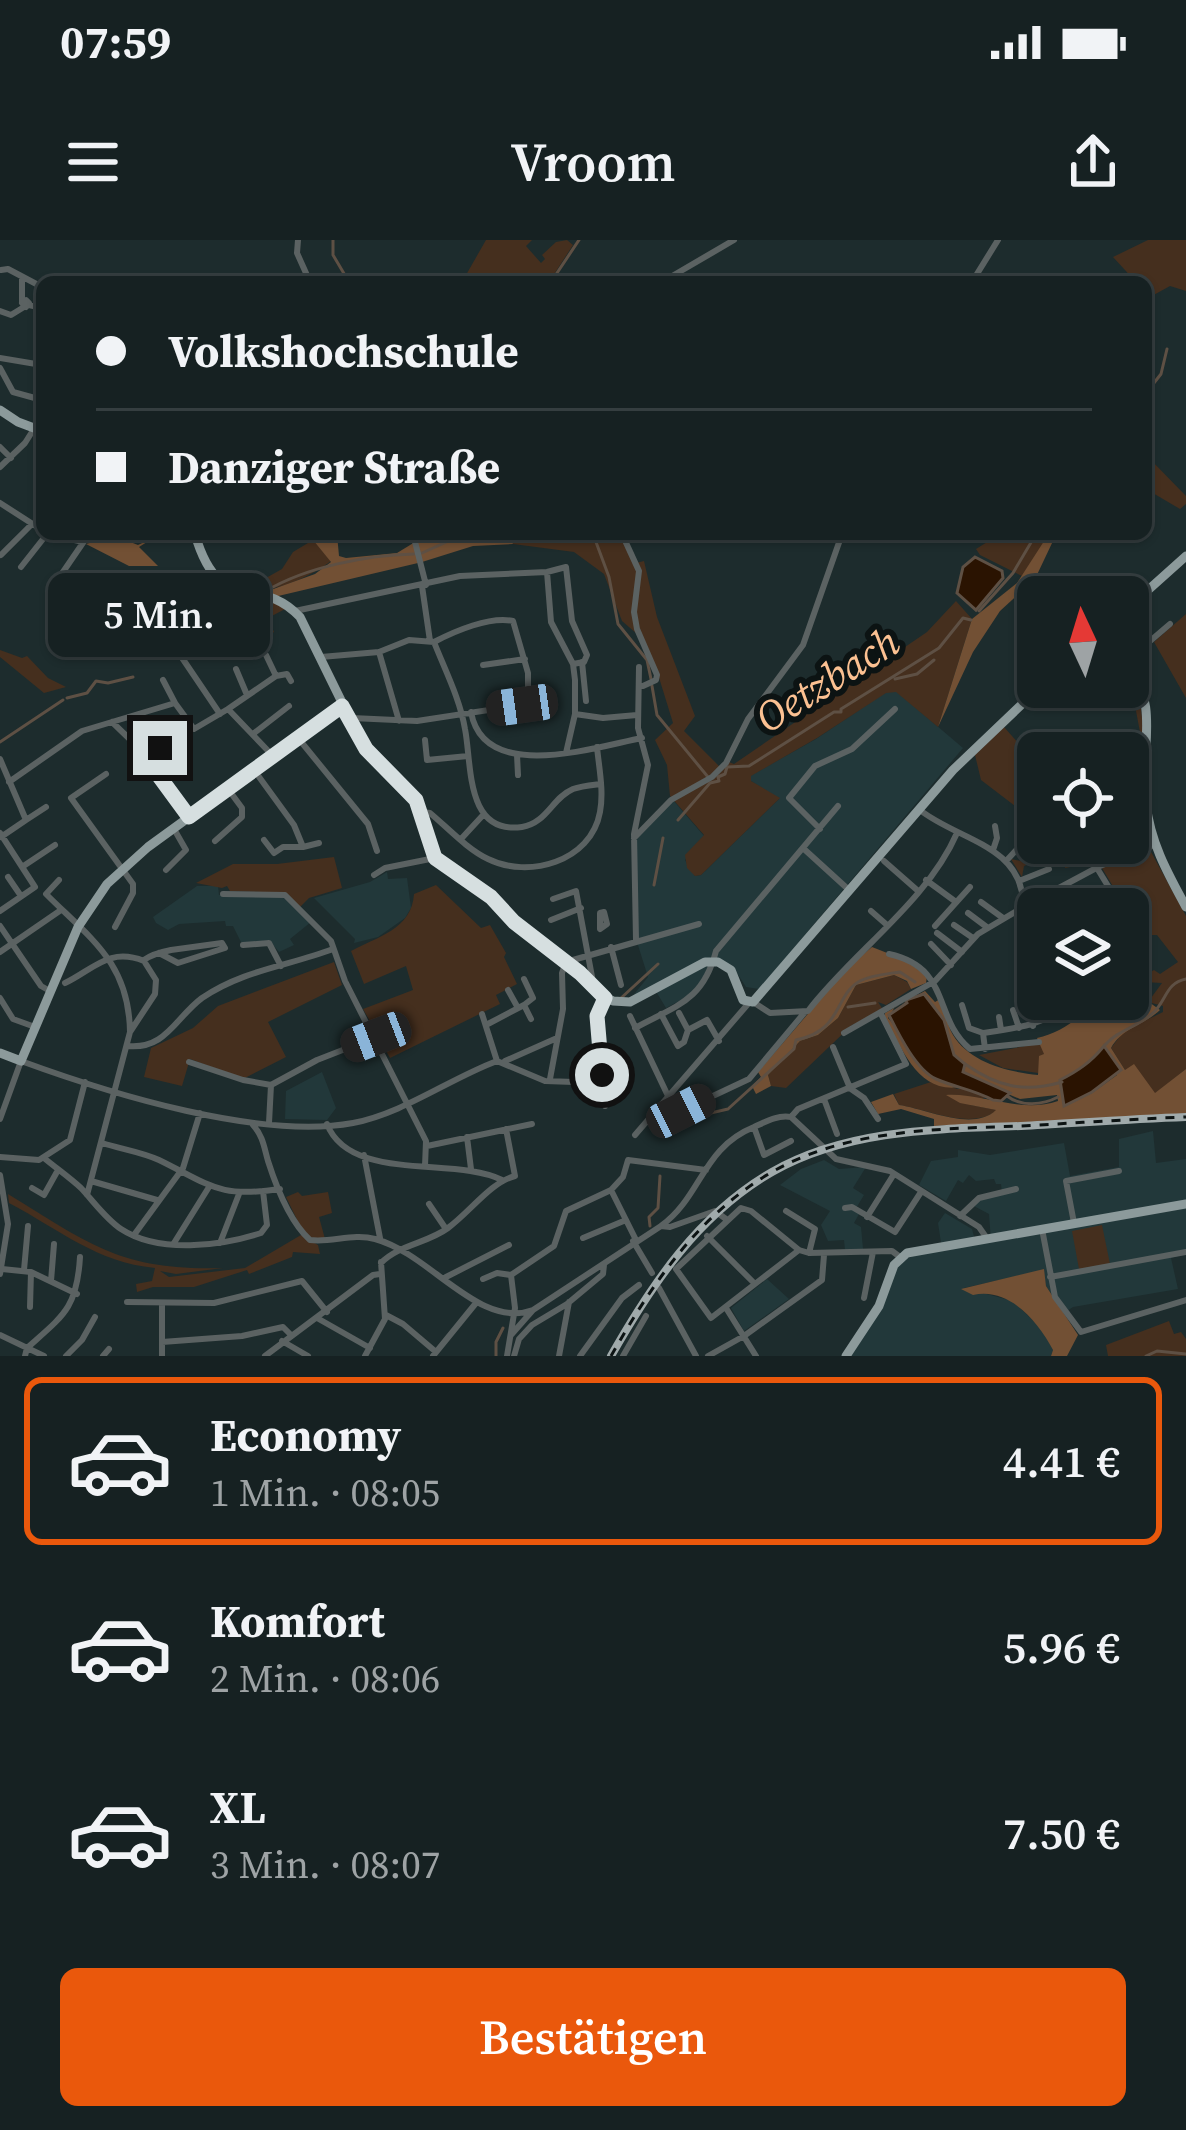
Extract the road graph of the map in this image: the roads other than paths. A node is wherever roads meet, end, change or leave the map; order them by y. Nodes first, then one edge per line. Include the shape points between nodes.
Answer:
1 (298, 240) edge
2 (734, 240) edge
3 (998, 240) edge
4 (0, 272) edge
5 (307, 276) edge
6 (672, 276) edge
7 (976, 276) edge
8 (22, 277) junction
9 (36, 284) edge
10 (25, 304) junction
11 (36, 307) edge
12 (0, 311) edge
13 (0, 361) edge
14 (36, 364) edge
15 (36, 398) edge
16 (0, 410) edge
17 (36, 428) edge
18 (36, 431) edge
19 (0, 447) edge
20 (10, 458) junction
21 (0, 467) edge
22 (1, 506) edge
23 (33, 524) junction
24 (36, 526) edge
25 (41, 540) edge
26 (74, 540) edge
27 (198, 540) edge
28 (414, 540) edge
29 (625, 540) edge
30 (840, 540) edge
31 (82, 542) joint
32 (1, 556) edge
33 (1186, 556) edge
34 (21, 567) dead end
35 (547, 572) junction
36 (424, 585) junction
37 (52, 588) dead end
38 (1149, 589) edge
39 (216, 611) dead end
40 (295, 611) junction
41 (1170, 624) dead end
42 (432, 642) junction
43 (1149, 642) edge
44 (172, 643) junction
45 (379, 652) junction
46 (153, 655) dead end
47 (266, 655) dead end
48 (321, 657) junction
49 (525, 658) junction
50 (578, 663) junction
51 (483, 665) dead end
52 (639, 667) dead end
53 (236, 669) dead end
54 (276, 676) junction
55 (164, 680) dead end
56 (291, 681) dead end
57 (640, 686) junction
58 (248, 695) junction
59 (586, 700) dead end
60 (175, 704) junction
61 (289, 706) dead end
62 (342, 706) junction
63 (1017, 708) edge
64 (1147, 708) edge
65 (895, 709) dead end
66 (224, 711) junction
67 (466, 713) junction
68 (575, 714) junction
69 (638, 715) junction
70 (348, 718) junction
71 (399, 721) junction
72 (112, 722) junction
73 (470, 728) junction
74 (253, 734) junction
75 (298, 738) junction
76 (642, 738) junction
77 (425, 740) dead end
78 (597, 747) junction
79 (160, 748) dead end
80 (142, 753) junction
81 (566, 753) junction
82 (518, 754) junction
83 (273, 756) junction
84 (468, 756) junction
85 (0, 759) edge
86 (254, 770) junction
87 (106, 774) dead end
88 (518, 776) dead end
89 (9, 782) junction
90 (600, 784) junction
91 (228, 789) junction
92 (46, 806) dead end
93 (838, 806) dead end
94 (920, 810) junction
95 (423, 812) junction
96 (484, 814) junction
97 (189, 817) junction
98 (26, 820) junction
99 (994, 826) dead end
100 (174, 829) junction
101 (820, 829) junction
102 (957, 833) junction
103 (1, 835) edge
104 (461, 838) junction
105 (634, 838) junction
106 (264, 840) dead end
107 (215, 841) dead end
108 (320, 843) dead end
109 (55, 845) dead end
110 (1155, 845) junction
111 (303, 848) junction
112 (1017, 849) edge
113 (803, 850) junction
114 (993, 850) junction
115 (376, 851) dead end
116 (435, 858) junction
117 (1007, 860) junction
118 (884, 861) dead end
119 (22, 867) junction
120 (124, 868) junction
121 (1097, 868) junction
122 (1049, 869) dead end
123 (166, 870) dead end
124 (374, 874) dead end
125 (8, 878) dead end
126 (59, 880) dead end
127 (926, 880) junction
128 (1019, 881) junction
129 (970, 887) dead end
130 (1021, 888) edge
131 (1059, 888) edge
132 (1109, 888) edge
133 (849, 890) junction
134 (917, 890) junction
135 (223, 894) dead end
136 (21, 896) junction
137 (553, 899) dead end
138 (956, 902) junction
139 (982, 902) dead end
140 (1186, 907) edge
141 (581, 908) junction
142 (61, 910) junction
143 (1017, 910) edge
144 (0, 911) edge
145 (871, 911) dead end
146 (968, 913) dead end
147 (1003, 918) junction
148 (551, 920) dead end
149 (699, 924) dead end
150 (887, 925) junction
151 (955, 925) dead end
152 (0, 926) edge
153 (78, 927) junction
154 (115, 927) dead end
155 (988, 928) junction
156 (600, 929) dead end
157 (586, 932) junction
158 (973, 938) junction
159 (636, 940) junction
160 (12, 944) junction
161 (931, 944) dead end
162 (243, 945) dead end
163 (611, 947) junction
164 (334, 949) junction
165 (0, 952) edge
166 (962, 952) junction
167 (159, 953) junction
168 (590, 953) junction
169 (889, 954) dead end
170 (109, 956) junction
171 (143, 961) junction
172 (713, 961) junction
173 (566, 962) junction
174 (951, 965) junction
175 (281, 966) junction
176 (524, 979) dead end
177 (935, 981) junction
178 (593, 982) dead end
179 (65, 983) dead end
180 (621, 986) dead end
181 (508, 990) dead end
182 (50, 991) junction
183 (747, 997) junction
184 (0, 998) edge
185 (609, 999) junction
186 (962, 1005) dead end
187 (521, 1006) junction
188 (1013, 1010) dead end
189 (805, 1012) junction
190 (679, 1013) dead end
191 (482, 1014) dead end
192 (661, 1014) junction
193 (881, 1014) junction
194 (630, 1016) dead end
195 (999, 1017) dead end
196 (531, 1019) dead end
197 (1031, 1020) edge
198 (1044, 1020) edge
199 (486, 1025) junction
200 (1033, 1026) junction
201 (35, 1028) junction
202 (635, 1028) junction
203 (1019, 1028) junction
204 (688, 1030) junction
205 (1001, 1030) junction
206 (130, 1032) junction
207 (844, 1033) dead end
208 (983, 1033) junction
209 (376, 1037) junction
210 (557, 1038) junction
211 (719, 1041) junction
212 (1039, 1042) dead end
213 (127, 1046) junction
214 (832, 1047) dead end
215 (985, 1049) junction
216 (0, 1052) edge
217 (21, 1061) junction
218 (501, 1061) junction
219 (189, 1062) dead end
220 (550, 1079) junction
221 (85, 1082) junction
222 (603, 1083) junction
223 (271, 1085) junction
224 (848, 1089) junction
225 (116, 1091) junction
226 (824, 1099) junction
227 (668, 1100) junction
228 (408, 1102) junction
229 (605, 1106) dead end
230 (200, 1113) junction
231 (791, 1118) junction
232 (0, 1119) edge
233 (878, 1119) dead end
234 (269, 1123) junction
235 (327, 1124) junction
236 (532, 1124) dead end
237 (253, 1125) junction
238 (754, 1127) junction
239 (506, 1129) junction
240 (837, 1134) dead end
241 (635, 1135) dead end
242 (467, 1137) junction
243 (791, 1141) dead end
244 (102, 1143) junction
245 (427, 1145) junction
246 (364, 1155) junction
247 (0, 1157) edge
248 (44, 1158) junction
249 (425, 1166) junction
250 (58, 1169) junction
251 (471, 1170) junction
252 (706, 1170) junction
253 (1119, 1171) dead end
254 (180, 1172) junction
255 (894, 1173) junction
256 (0, 1175) edge
257 (502, 1180) junction
258 (91, 1181) junction
259 (209, 1187) junction
260 (32, 1188) dead end
261 (280, 1189) junction
262 (611, 1190) junction
263 (1016, 1190) dead end
264 (263, 1191) junction
265 (921, 1192) junction
266 (238, 1194) junction
267 (87, 1195) junction
268 (159, 1200) junction
269 (429, 1204) dead end
270 (1183, 1205) edge
271 (845, 1208) dead end
272 (786, 1211) dead end
273 (868, 1216) junction
274 (960, 1216) junction
275 (626, 1220) junction
276 (726, 1220) junction
277 (278, 1223) dead end
278 (1074, 1223) junction
279 (28, 1226) dead end
280 (661, 1226) junction
281 (266, 1228) junction
282 (1042, 1228) junction
283 (446, 1229) junction
284 (1018, 1232) junction
285 (134, 1236) junction
286 (707, 1236) junction
287 (583, 1238) dead end
288 (983, 1238) junction
289 (376, 1239) junction
290 (635, 1240) junction
291 (174, 1243) junction
292 (220, 1243) junction
293 (54, 1244) dead end
294 (1042, 1244) junction
295 (509, 1245) dead end
296 (399, 1249) junction
297 (804, 1251) junction
298 (874, 1252) junction
299 (1186, 1252) edge
300 (824, 1255) junction
301 (80, 1257) dead end
302 (900, 1257) junction
303 (382, 1260) junction
304 (604, 1264) junction
305 (28, 1271) junction
306 (1, 1272) edge
307 (652, 1273) dead end
308 (380, 1274) junction
309 (514, 1274) junction
310 (446, 1277) junction
311 (1050, 1277) junction
312 (483, 1279) dead end
313 (52, 1281) junction
314 (755, 1284) junction
315 (639, 1286) dead end
316 (658, 1288) dead end
317 (77, 1294) junction
318 (556, 1296) junction
319 (864, 1298) dead end
320 (514, 1299) junction
321 (1186, 1300) edge
322 (571, 1301) junction
323 (127, 1302) dead end
324 (476, 1303) junction
325 (162, 1305) junction
326 (30, 1307) dead end
327 (726, 1307) junction
328 (532, 1310) junction
329 (326, 1312) junction
330 (497, 1313) junction
331 (386, 1314) junction
332 (514, 1315) junction
333 (646, 1316) dead end
334 (95, 1317) dead end
335 (317, 1318) junction
336 (0, 1335) edge
337 (511, 1335) junction
338 (291, 1336) junction
339 (744, 1336) junction
340 (282, 1341) junction
341 (162, 1342) junction
342 (26, 1352) edge
343 (368, 1352) edge
344 (434, 1354) edge
345 (44, 1356) edge
346 (66, 1356) edge
347 (162, 1356) edge
348 (265, 1356) edge
349 (308, 1356) edge
350 (510, 1356) edge
351 (560, 1356) edge
352 (580, 1356) edge
353 (623, 1356) edge
354 (696, 1356) edge
355 (708, 1356) edge
356 (756, 1356) edge
357 (846, 1356) edge

1 - 5 street
2 - 6 street
3 - 7 street
4 - 8 street
8 - 9 street
8 - 10 street
10 - 11 street
10 - 12 street via 11,315
13 - 14 street
13 - 15 street via 13,392
16 - 17 main road
18 - 20 street
19 - 20 street
20 - 21 street
22 - 23 street
23 - 24 street
23 - 32 street
25 - 34 street
26 - 31 street
27 - 40 main road via 223,586
28 - 36 street
29 - 57 street via 639,572 637,629 658,675
30 - 105 street via 802,645 721,770 671,800
31 - 37 street
33 - 38 main road
35 - 36 street
35 - 50 street via 551,622
35 - 50 street via 566,567 572,620 587,655
36 - 40 street
36 - 42 street
39 - 44 street
40 - 48 main road
41 - 43 street
42 - 45 street via 410,640
42 - 49 street via 507,618
42 - 67 street
44 - 46 street
44 - 66 street
45 - 48 street
45 - 71 street
47 - 54 street
48 - 62 main road
49 - 51 street
49 - 67 street via 528,704
50 - 59 street
50 - 68 street
52 - 57 street
53 - 58 street
54 - 56 street
54 - 58 street
55 - 60 street
57 - 69 street
58 - 66 street
60 - 66 street via 194,729
60 - 72 street
61 - 74 street
62 - 70 main road
62 - 75 main road
63 - 94 main road
64 - 110 main road via 1144,791
65 - 101 street via 853,748 815,766 789,798
66 - 74 street
67 - 71 street
67 - 73 street
68 - 69 street
68 - 81 street
69 - 76 street
70 - 71 street
70 - 95 main road
72 - 80 street
72 - 89 street via 78,733
73 - 82 street
73 - 84 street
74 - 83 street
75 - 83 main road
75 - 115 street via 368,824
76 - 78 street
76 - 105 street via 648,771
77 - 84 street via 427,760
78 - 81 street
78 - 90 street
79 - 80 street
80 - 97 street
81 - 82 street
82 - 88 street
83 - 86 main road
84 - 96 street
85 - 89 street
86 - 91 main road
86 - 111 street
87 - 120 street via 71,798
89 - 98 street
90 - 96 street via 572,790 526,826 504,826
90 - 104 street via 595,828 554,862 508,866
91 - 97 main road
91 - 107 street via 242,817
92 - 98 street
93 - 101 street
94 - 102 street
94 - 133 main road
95 - 104 street
95 - 116 main road
96 - 104 street
97 - 100 main road
98 - 103 street
99 - 114 street
100 - 120 main road
100 - 123 street via 186,850
101 - 113 street
102 - 114 street
102 - 127 street
103 - 119 street
105 - 159 street
106 - 111 street via 274,853
108 - 111 street
109 - 119 street
110 - 121 street
110 - 140 main road
112 - 117 street
113 - 133 street
113 - 172 street
114 - 117 street
116 - 124 street
116 - 173 main road
117 - 128 street
118 - 134 street
119 - 136 street via 35,887
120 - 153 main road
120 - 154 street via 134,889
121 - 131 street
121 - 132 street
122 - 128 street
125 - 136 street
126 - 142 street via 46,894
127 - 134 street
127 - 138 street
128 - 130 street
129 - 138 street
133 - 183 main road via 768,985
134 - 150 street
135 - 164 street via 285,895
136 - 144 street
137 - 141 street via 576,891
138 - 166 street via 936,929
139 - 147 street
141 - 148 street
141 - 157 street
142 - 153 street
142 - 160 street
143 - 147 street
145 - 150 street
146 - 155 street
147 - 155 street
149 - 159 street
150 - 189 street
151 - 158 street
152 - 160 street
153 - 170 street
153 - 182 main road
155 - 158 street
156 - 157 street
157 - 168 street
158 - 166 street
159 - 163 street
160 - 165 street
160 - 182 street
161 - 174 street
162 - 175 street via 269,943
163 - 168 street
163 - 180 street
164 - 175 street
164 - 209 street
166 - 174 street
167 - 167 street via 178,963 224,948 222,943
167 - 171 street
168 - 173 street
168 - 178 street
169 - 177 street
170 - 171 street
170 - 179 street
170 - 206 street via 128,992
171 - 206 street via 156,989
172 - 183 main road via 729,968
172 - 185 main road via 634,1001
172 - 192 street via 699,992
173 - 185 main road
173 - 210 street
174 - 177 street
175 - 213 street via 256,969 208,994 167,1035
176 - 187 street via 533,998
177 - 193 street
177 - 215 street via 956,1036 972,1050
181 - 187 street
182 - 201 main road
183 - 189 street via 768,1013
183 - 211 street
184 - 201 street via 13,1019
185 - 222 street via 597,1016
186 - 208 street via 970,1029
187 - 196 street
187 - 199 street
188 - 203 street
189 - 227 street via 749,1079 680,1111
190 - 204 street
191 - 199 street
192 - 202 street
192 - 204 street via 678,1046
193 - 207 street
193 - 224 street via 906,1064
194 - 202 street
195 - 205 street
197 - 200 street
198 - 200 street
199 - 218 street
200 - 203 street
201 - 217 main road
202 - 227 street
203 - 205 street
204 - 211 street via 707,1020
205 - 208 street
206 - 213 street
208 - 215 street
209 - 223 street
209 - 228 street
210 - 218 street
210 - 220 street
211 - 227 street
212 - 215 street
213 - 225 street
214 - 224 street
216 - 217 main road
217 - 221 street
217 - 232 street
218 - 220 street
218 - 228 street
219 - 223 street
220 - 222 street
221 - 225 street
221 - 248 street via 74,1136
222 - 229 street
223 - 234 street
224 - 226 street
224 - 233 street
225 - 230 street
225 - 244 street
226 - 231 street
226 - 240 street
227 - 241 street
228 - 235 street
228 - 245 street
230 - 237 street
230 - 254 street
231 - 238 street
231 - 255 street via 836,1159
234 - 235 street
234 - 237 street
235 - 246 street
236 - 239 street
237 - 261 street
238 - 243 street via 764,1155
238 - 252 street via 724,1142
239 - 242 street
239 - 257 street via 515,1177
242 - 245 street
242 - 251 street
244 - 254 street
244 - 258 street
245 - 249 street
246 - 249 street
246 - 289 street
247 - 248 street
248 - 250 street
249 - 251 street
250 - 260 street via 44,1195
250 - 267 street
251 - 257 street
252 - 262 street via 628,1160
252 - 280 street
253 - 278 street via 1066,1181
254 - 259 street
254 - 268 street
255 - 265 street
255 - 273 street
256 - 306 street via 8,1237
257 - 283 street
258 - 267 street
258 - 268 street
259 - 266 street
259 - 291 street
261 - 264 street
261 - 289 street via 314,1241
262 - 275 street
262 - 309 street via 566,1210 554,1246
263 - 274 street via 985,1195
264 - 266 street
264 - 281 street
265 - 273 street via 896,1232
265 - 274 street
266 - 292 street
267 - 285 street
268 - 285 street
269 - 283 street
270 - 278 main road
271 - 273 street
272 - 297 street via 814,1228
274 - 288 street
275 - 287 street
275 - 290 street
276 - 280 street via 716,1211
276 - 286 street
276 - 297 street via 748,1209
277 - 281 street
278 - 282 main road
279 - 305 street
280 - 290 street
281 - 292 street
282 - 284 main road
282 - 294 street
283 - 296 street
284 - 288 main road
284 - 294 street
285 - 291 street
286 - 314 street
286 - 327 street via 676,1269 709,1317
288 - 302 main road
289 - 296 street
289 - 303 street
290 - 304 street
290 - 307 street
291 - 292 street
293 - 313 street
294 - 311 street
295 - 310 street
296 - 303 street
296 - 310 street
297 - 300 street
297 - 314 street
298 - 300 street
298 - 302 street
298 - 319 street
299 - 311 street
300 - 339 street via 822,1280
301 - 317 street
302 - 357 main road
303 - 308 street
304 - 318 street
304 - 322 street via 604,1274
305 - 306 street
305 - 313 street
305 - 326 street
308 - 329 street
308 - 331 street
309 - 312 street
309 - 320 street
310 - 324 street
311 - 321 street via 1082,1332
313 - 317 street
314 - 327 street
315 - 352 street
316 - 354 street
317 - 342 street
318 - 320 street via 527,1307
318 - 328 street
320 - 330 street
320 - 332 street
322 - 350 street via 532,1324
322 - 351 street
323 - 325 street
324 - 330 street
324 - 344 street
325 - 329 street via 238,1299 302,1281
325 - 341 street
327 - 339 street
328 - 332 street
328 - 337 street
329 - 335 street
330 - 332 street
330 - 337 street
331 - 343 street
331 - 344 street
332 - 337 street
333 - 353 street
334 - 346 street
335 - 338 street
335 - 343 street
336 - 342 street
337 - 350 street
338 - 340 street
338 - 341 street via 280,1328
339 - 355 street
339 - 356 street
340 - 348 street
340 - 349 street
341 - 347 street
342 - 345 street

